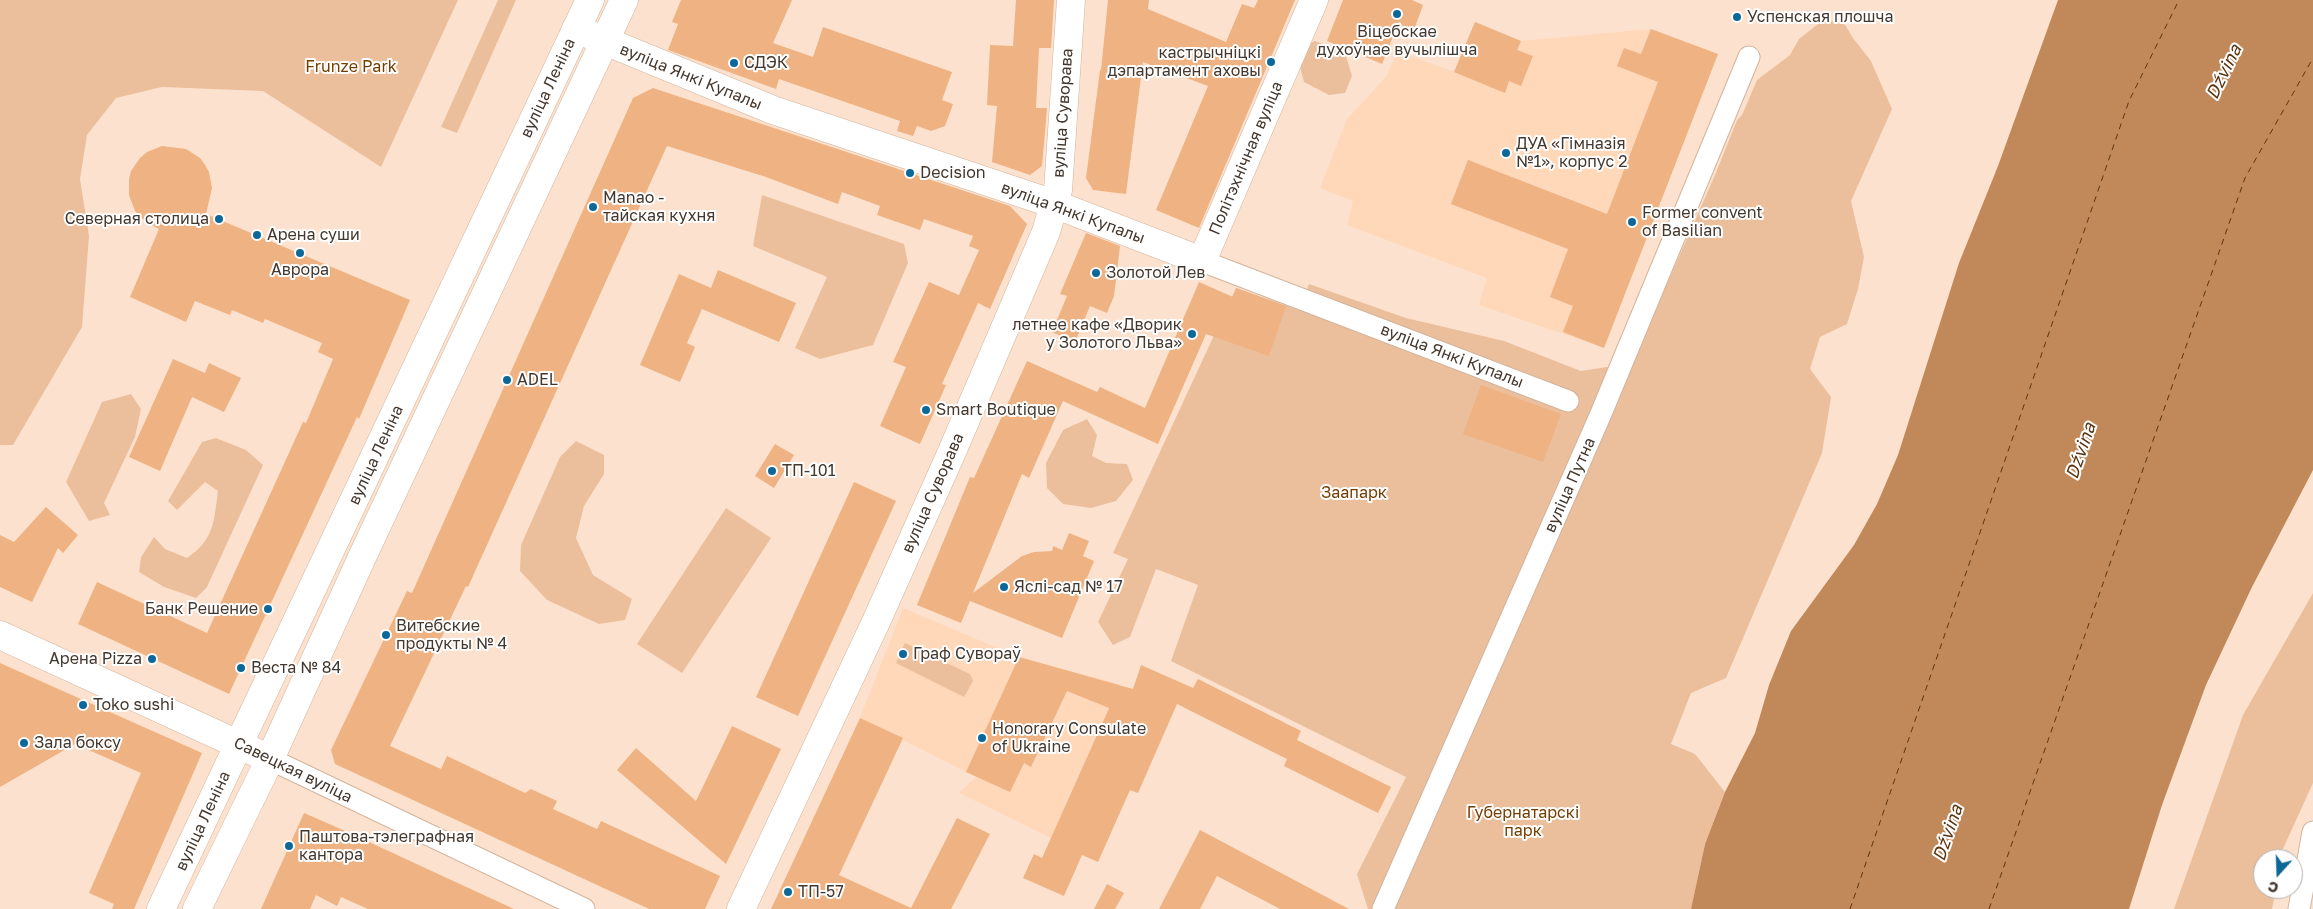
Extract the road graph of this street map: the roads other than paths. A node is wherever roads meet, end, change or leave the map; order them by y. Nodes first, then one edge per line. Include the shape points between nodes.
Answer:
1 (590, 0) edge
2 (624, 0) edge
3 (1071, 0) edge
4 (1314, 0) edge
5 (576, 29) junction
6 (604, 42) junction
7 (1749, 57) dead end
8 (1054, 204) junction
9 (1202, 261) junction
10 (1568, 401) dead end
11 (0, 635) edge
12 (240, 744) junction
13 (270, 759) junction
14 (2313, 832) edge
15 (162, 909) edge
16 (197, 909) edge
17 (584, 909) edge
18 (740, 909) edge
19 (1382, 909) edge
20 (2299, 909) edge

1 - 5 street, вуліца Леніна
2 - 6 street, вуліца Леніна
3 - 8 street, вуліца Суворава via 1058,190
4 - 9 street, Політэхнічная вуліца
5 - 6 street, вуліца Янкі Купалы
5 - 12 street, вуліца Леніна
6 - 8 street, вуліца Янкі Купалы via 773,110
6 - 13 street, вуліца Леніна
7 - 19 street, вуліца Путна via 1600,416
8 - 9 street, вуліца Янкі Купалы
8 - 18 street, вуліца Суворава via 1046,232 947,463
9 - 10 street, вуліца Янкі Купалы
11 - 12 street, Савецкая вуліца
12 - 13 street, Савецкая вуліца
12 - 15 street, вуліца Леніна
13 - 16 street, вуліца Леніна
13 - 17 street, Савецкая вуліца
14 - 20 street

